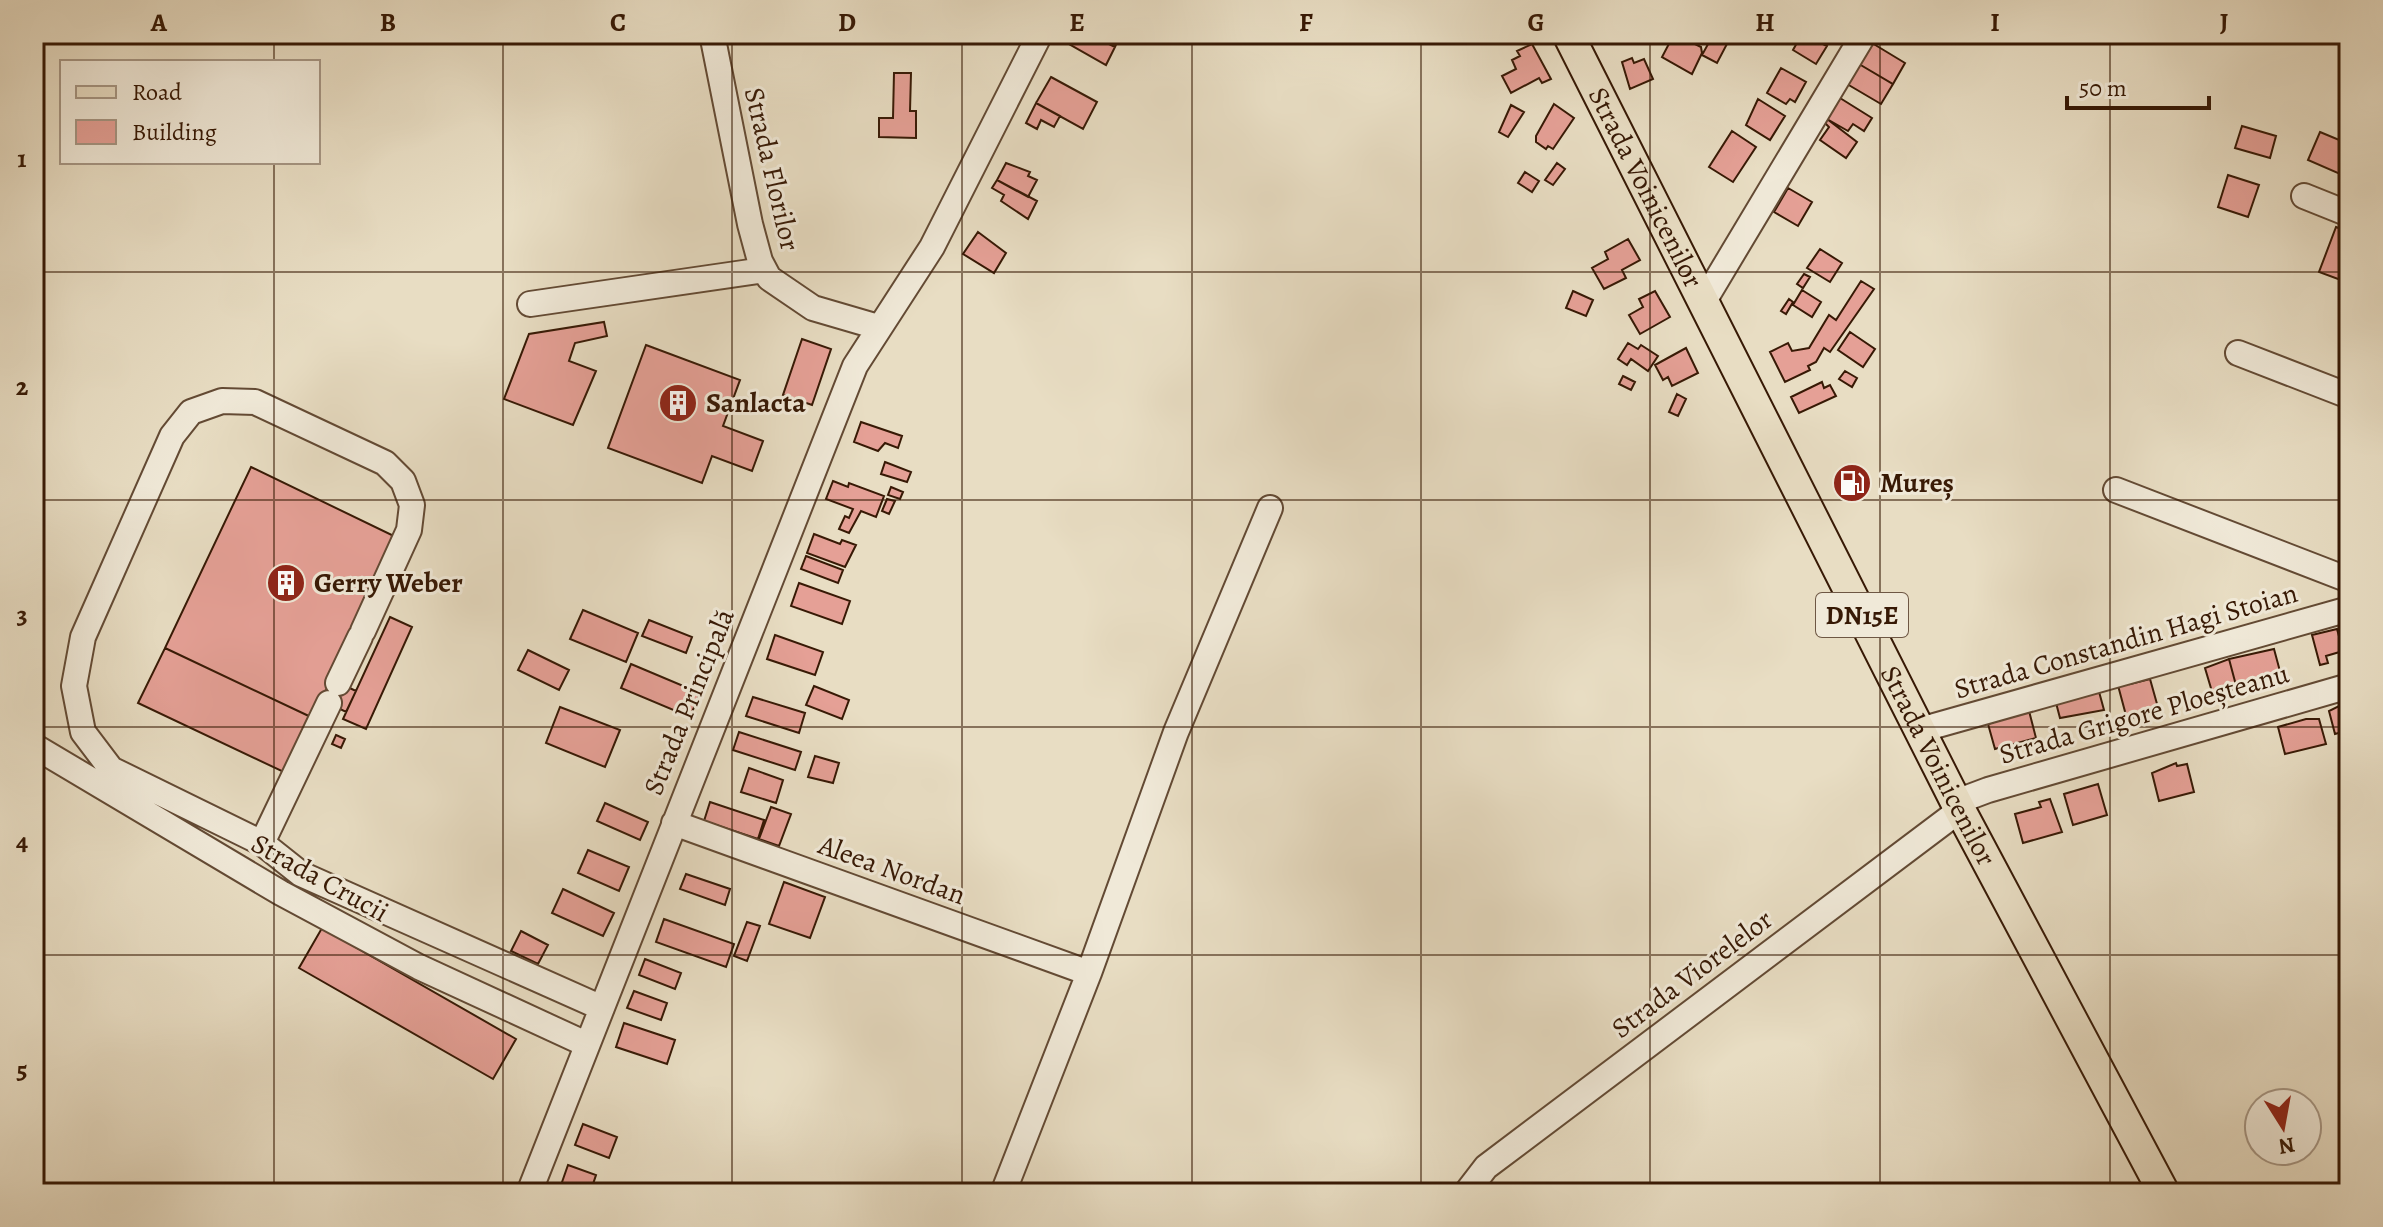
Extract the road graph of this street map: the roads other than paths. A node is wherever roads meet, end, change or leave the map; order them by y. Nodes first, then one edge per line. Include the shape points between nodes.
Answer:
1 (712, 34) edge
2 (1040, 34) edge
3 (1568, 34) edge
4 (1864, 34) edge
5 (2304, 196) dead end
6 (2349, 214) edge
7 (764, 270) junction
8 (1704, 301) junction
9 (530, 304) dead end
10 (878, 327) junction
11 (2238, 353) dead end
12 (2349, 396) edge
13 (2116, 490) dead end
14 (1270, 508) dead end
15 (2349, 580) edge
16 (2349, 609) edge
17 (2349, 686) edge
18 (1920, 730) junction
19 (34, 746) edge
20 (1958, 806) junction
21 (674, 823) junction
22 (262, 843) junction
23 (1089, 973) junction
24 (602, 1008) junction
25 (586, 1044) junction
26 (529, 1193) edge
27 (1003, 1193) edge
28 (1466, 1193) edge
29 (2164, 1193) edge

1 - 7 street, Strada Florilor
2 - 10 street, Strada Principală via 932,247
3 - 8 main road, Strada Voinicenilor / DN15E
4 - 8 street
5 - 6 street
7 - 9 street, Strada Florilor
7 - 10 street, Strada Florilor via 778,287 813,308
8 - 18 main road, Strada Voinicenilor / DN15E
10 - 21 street, Strada Principală via 855,366
11 - 12 street
13 - 15 street, Strada Constandin Hagi Stoian
14 - 23 street via 1176,732
16 - 18 street, Strada Constandin Hagi Stoian
17 - 20 street, Strada Grigore Ploeșteanu via 1988,790
18 - 20 main road, Strada Voinicenilor / DN15E
19 - 25 street, Strada Crucii via 281,893 419,967
20 - 28 street, Strada Viorelelor via 1486,1167
20 - 29 main road, Strada Voinicenilor / DN15E
21 - 23 street, Aleea Nordan
21 - 24 street, Strada Principală
22 - 22 street via 111,769 83,732 74,686 83,637 172,436 191,412 222,401 255,402 385,463 403,481 412,505 409,530
22 - 24 street via 301,874
23 - 27 street
24 - 25 street, Strada Principală
25 - 26 street, Strada Principală

